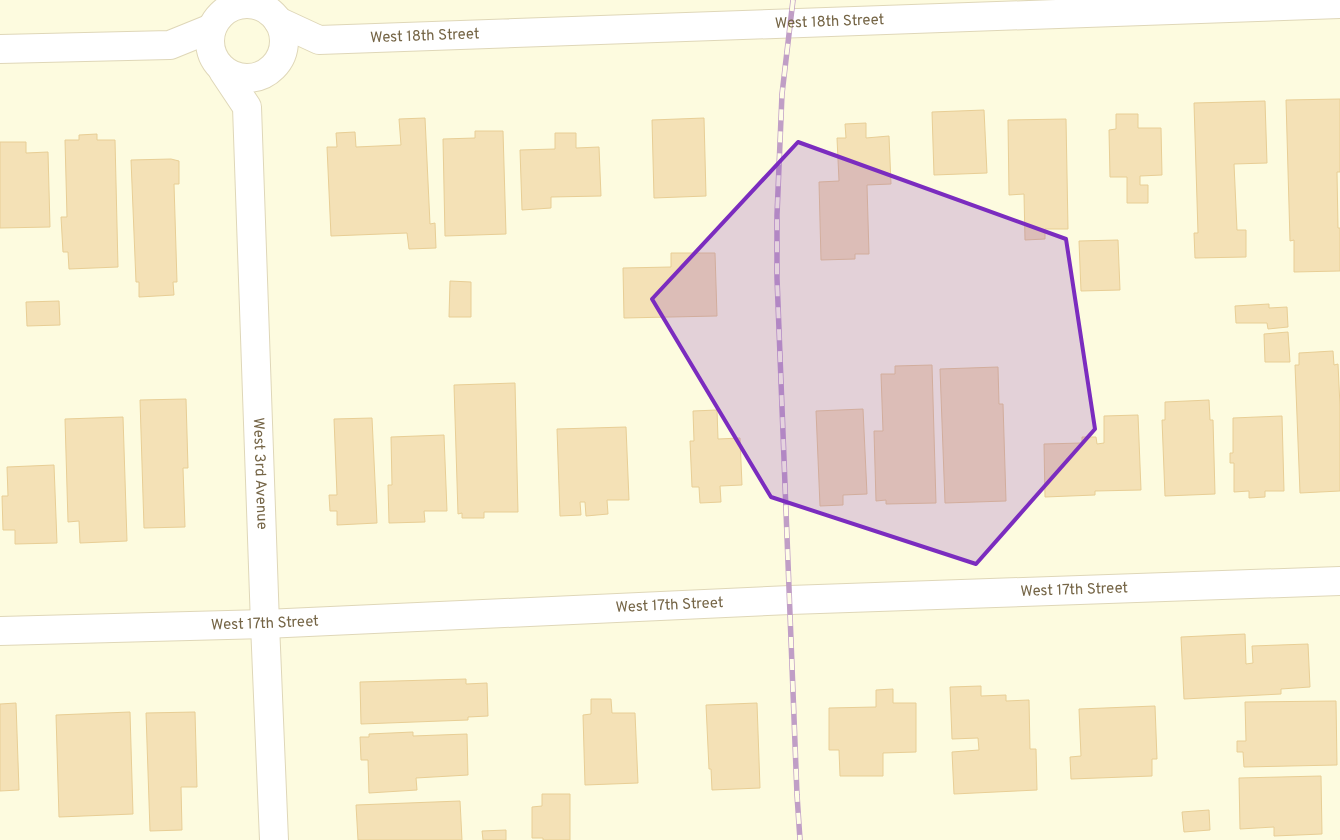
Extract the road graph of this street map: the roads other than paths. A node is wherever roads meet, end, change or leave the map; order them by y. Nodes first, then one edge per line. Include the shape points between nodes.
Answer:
1 (1340, 4) edge
2 (267, 10) edge
3 (223, 12) edge
4 (319, 40) junction
5 (170, 45) junction
6 (0, 49) edge
7 (219, 66) junction
8 (273, 68) junction
9 (247, 106) junction
10 (1340, 581) edge
11 (265, 624) junction
12 (0, 631) edge
13 (274, 840) edge

1 - 4 street, West 18th Street
2 - 3 street via 251,4 238,5
2 - 4 street, West 18th Street
2 - 8 street via 281,26 284,38 283,51
3 - 5 street
3 - 7 street via 209,39 210,51
4 - 8 street, West 18th Street
5 - 6 street
5 - 7 street
7 - 8 street via 234,77 246,79
7 - 9 street
8 - 9 street
9 - 11 street, West 3rd Avenue
10 - 11 street, West 17th Street via 790,600
11 - 12 street, West 17th Street
11 - 13 street, West 3rd Avenue

